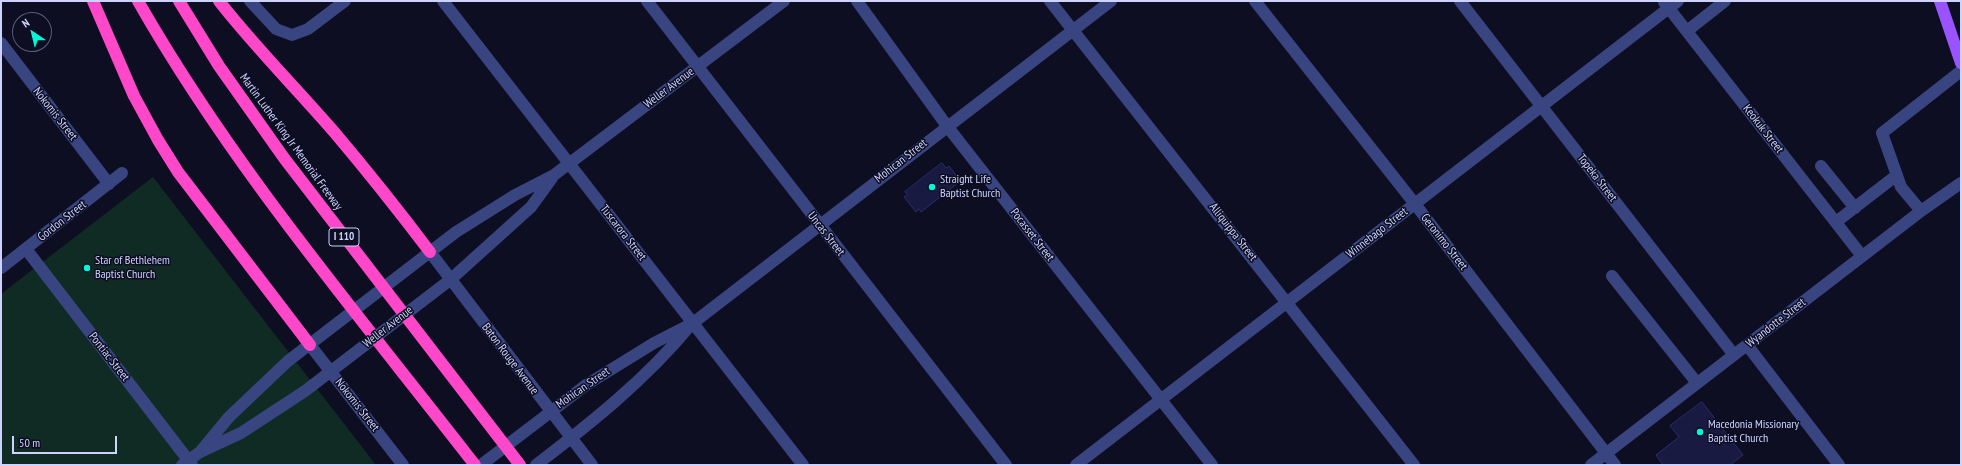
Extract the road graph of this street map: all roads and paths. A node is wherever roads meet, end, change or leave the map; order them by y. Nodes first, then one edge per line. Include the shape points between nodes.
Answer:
1 (93, 1) edge
2 (138, 1) edge
3 (179, 1) edge
4 (219, 1) edge
5 (250, 1) edge
6 (345, 1) edge
7 (443, 1) edge
8 (647, 1) edge
9 (784, 1) edge
10 (857, 1) edge
11 (1050, 1) edge
12 (1111, 1) edge
13 (1255, 1) edge
14 (1460, 1) edge
15 (1725, 1) edge
16 (1670, 3) edge
17 (1944, 3) edge
18 (1073, 30) junction
19 (1687, 31) junction
20 (1, 43) edge
21 (1961, 63) edge
22 (698, 67) junction
23 (1961, 70) edge
24 (1542, 107) junction
25 (947, 126) junction
26 (570, 164) junction
27 (1821, 166) dead end
28 (122, 173) dead end
29 (554, 175) junction
30 (1897, 175) junction
31 (1961, 183) edge
32 (109, 184) junction
33 (1414, 204) junction
34 (1855, 208) junction
35 (1921, 211) junction
36 (1836, 222) junction
37 (819, 225) junction
38 (26, 249) junction
39 (430, 252) junction
40 (1862, 256) junction
41 (1, 268) edge
42 (1612, 276) dead end
43 (450, 280) junction
44 (1288, 302) junction
45 (693, 323) junction
46 (310, 345) junction
47 (1747, 345) junction
48 (1734, 355) junction
49 (331, 372) junction
50 (1697, 383) junction
51 (1160, 399) junction
52 (550, 412) junction
53 (570, 438) junction
54 (200, 452) junction
55 (1606, 454) junction
56 (188, 463) edge
57 (403, 465) edge
58 (475, 465) edge
59 (481, 465) edge
60 (520, 465) edge
61 (536, 465) edge
62 (592, 465) edge
63 (803, 465) edge
64 (1006, 465) edge
65 (1076, 465) edge
66 (1212, 465) edge
67 (1414, 465) edge
68 (1591, 465) edge
69 (1615, 465) edge
70 (1839, 465) edge

1 - 46 highway via 146,120 178,172
2 - 58 highway, bridge via 179,70 241,160 305,248
3 - 60 highway, Martin Luther King Jr Memorial Freeway / I 110, bridge via 219,66 284,158
4 - 39 highway via 399,210
5 - 6 street via 276,28 292,35 308,29
7 - 26 street, Tuscarora Street
8 - 22 street, Uncas Street
9 - 22 street, Weller Avenue
10 - 25 street, Pocasset Street
11 - 18 street, Alliquippa Street
12 - 18 street, Mohican Street
13 - 33 street, Geronimo Street
14 - 24 street, Topeka Street
15 - 19 street
16 - 19 street, Keokuk Street
16 - 24 street, Winnebago Street
17 - 21 main road
18 - 25 street, Mohican Street
18 - 44 street, Alliquippa Street
19 - 36 street, Keokuk Street
20 - 32 street, Nokomis Street
22 - 26 street, Weller Avenue
22 - 37 street, Uncas Street
23 - 30 street via 1882,133
24 - 33 street, Winnebago Street
24 - 48 street, Topeka Street
25 - 37 street, Mohican Street
25 - 51 street, Pocasset Street
26 - 29 street, Weller Avenue
26 - 45 street, Tuscarora Street
27 - 34 street
28 - 32 street, Gordon Street
29 - 39 street, Weller Avenue via 515,195 456,232
29 - 43 street, Weller Avenue via 531,207
30 - 34 street
30 - 35 street via 1901,186
31 - 35 street, Wyandotte Street
32 - 38 street, Gordon Street
33 - 44 street, Winnebago Street
33 - 55 street, Geronimo Street
34 - 36 street
35 - 40 street, Wyandotte Street
36 - 40 street, Keokuk Street
37 - 45 street, Mohican Street
37 - 64 street, Uncas Street
38 - 41 street, Gordon Street
38 - 56 street, Pontiac Street
39 - 43 street, Baton Rouge Avenue
39 - 46 street, Weller Avenue
40 - 47 street, Wyandotte Street
42 - 50 street
43 - 49 street, Weller Avenue
43 - 52 street, Baton Rouge Avenue
44 - 51 street, Winnebago Street
44 - 67 street, Alliquippa Street
45 - 52 street, Mohican Street via 606,372
45 - 53 street, Mohican Street via 660,361
45 - 63 street, Tuscarora Street
46 - 49 street, Nokomis Street
46 - 54 street, Weller Avenue via 288,361 229,417
47 - 48 street, Wyandotte Street
47 - 70 street
48 - 50 street, Wyandotte Street
49 - 54 street, Weller Avenue via 241,433
49 - 57 street, Nokomis Street
50 - 55 street, Wyandotte Street
51 - 65 street, Winnebago Street
51 - 66 street, Pocasset Street
52 - 53 street, Baton Rouge Avenue
52 - 59 street, Mohican Street
53 - 61 street, Mohican Street
53 - 62 street, Baton Rouge Avenue
54 - 56 street, Weller Avenue
55 - 68 street, Wyandotte Street
55 - 69 street, Geronimo Street

